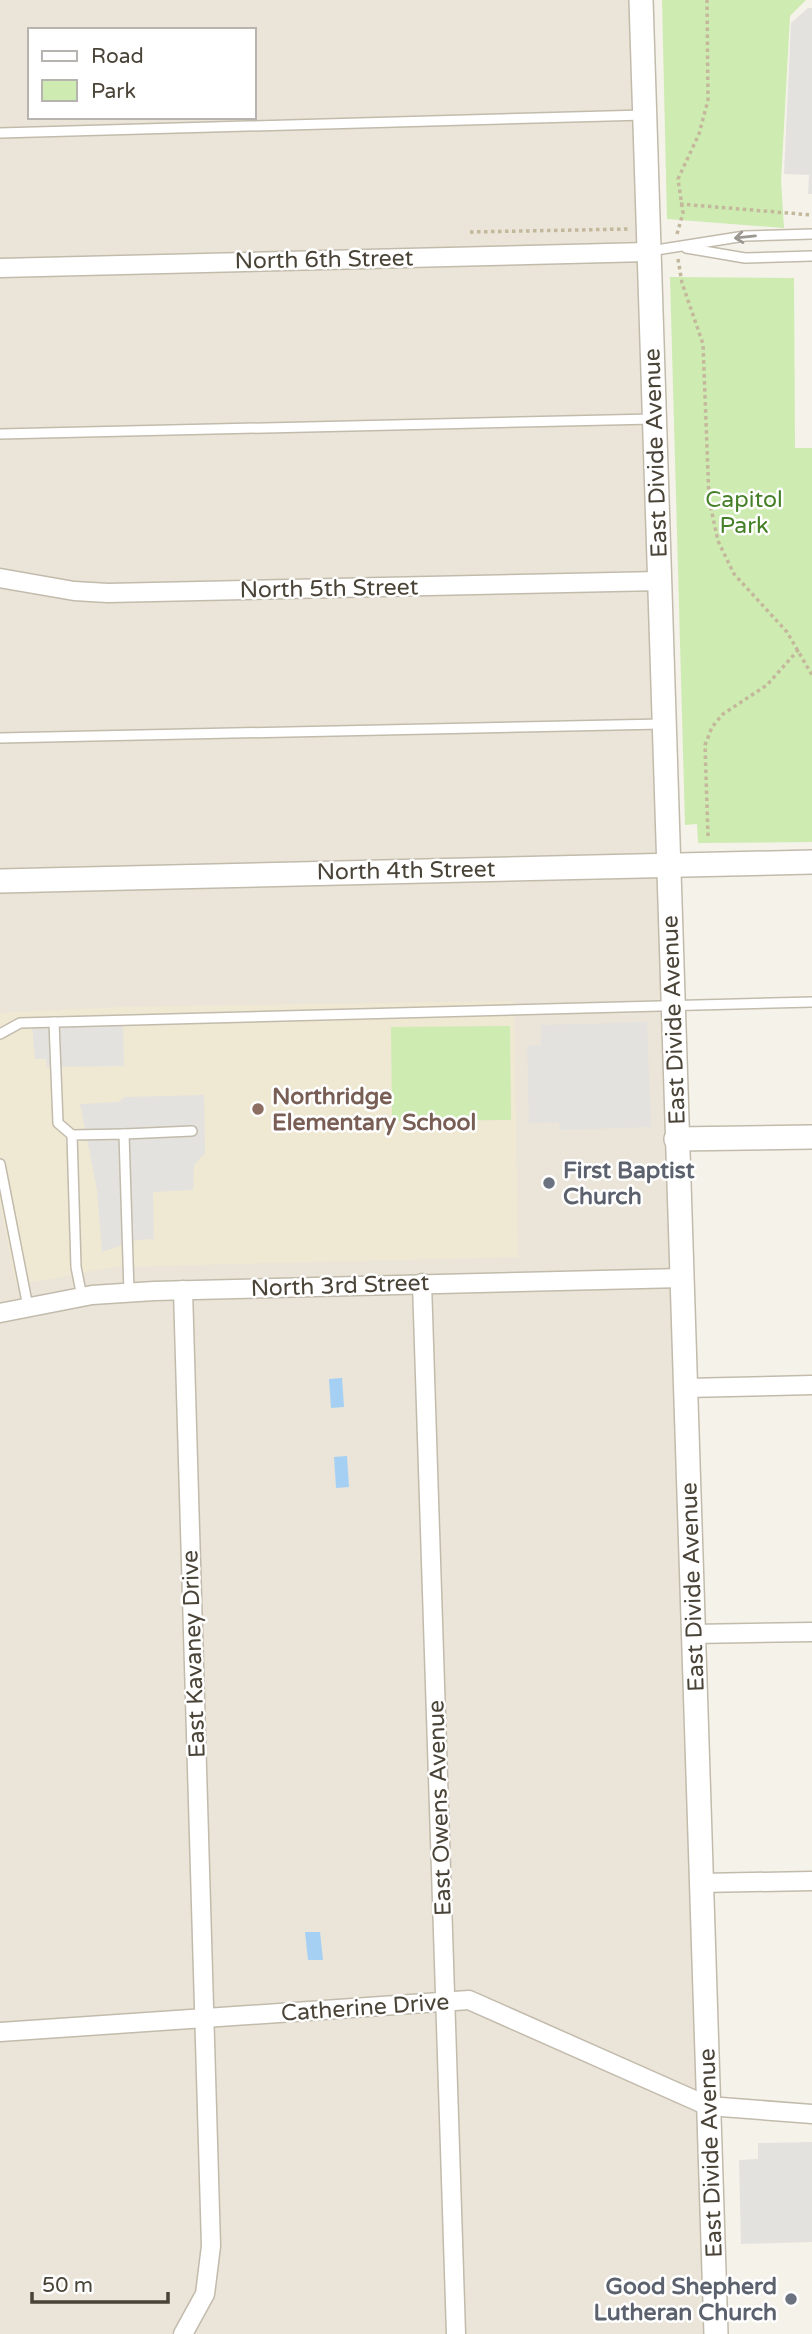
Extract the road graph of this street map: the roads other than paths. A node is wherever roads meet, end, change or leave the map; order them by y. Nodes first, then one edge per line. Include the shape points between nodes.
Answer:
1 (640, 0) edge
2 (644, 115) junction
3 (0, 133) edge
4 (812, 234) edge
5 (648, 241) junction
6 (678, 247) junction
7 (812, 256) edge
8 (0, 268) edge
9 (654, 419) junction
10 (0, 434) edge
11 (0, 578) edge
12 (660, 581) junction
13 (664, 724) junction
14 (0, 738) edge
15 (812, 862) edge
16 (668, 864) junction
17 (0, 881) edge
18 (812, 1002) edge
19 (673, 1005) junction
20 (54, 1022) junction
21 (0, 1034) edge
22 (192, 1131) dead end
23 (124, 1134) junction
24 (72, 1135) junction
25 (812, 1137) edge
26 (676, 1139) junction
27 (0, 1164) edge
28 (682, 1278) junction
29 (422, 1283) junction
30 (183, 1290) junction
31 (129, 1292) junction
32 (82, 1297) junction
33 (28, 1307) junction
34 (0, 1312) edge
35 (812, 1385) edge
36 (685, 1388) junction
37 (812, 1632) edge
38 (693, 1634) junction
39 (812, 1881) edge
40 (701, 1883) junction
41 (445, 2000) junction
42 (203, 2018) junction
43 (0, 2032) edge
44 (708, 2106) junction
45 (812, 2114) edge
46 (183, 2334) edge
47 (456, 2334) edge
48 (716, 2334) edge

1 - 2 street, East Divide Avenue
2 - 3 lane
2 - 5 street, East Divide Avenue
4 -> 6 lane via 745,236
5 - 6 lane
5 - 8 street, North 6th Street
5 - 9 street, East Divide Avenue
6 - 7 lane via 745,258
9 - 10 lane
9 - 12 street, East Divide Avenue
11 - 12 street, North 5th Street via 100,593
12 - 13 street, East Divide Avenue
13 - 14 lane
13 - 16 street, East Divide Avenue
15 - 16 street, North 4th Street
16 - 17 street, North 4th Street
16 - 19 street, East Divide Avenue
18 - 19 lane
19 - 20 lane
19 - 26 street, East Divide Avenue
20 - 21 lane via 20,1023
20 - 24 lane via 58,1123
22 - 23 lane
23 - 24 lane
23 - 31 lane
24 - 32 lane via 76,1267
25 - 26 street
26 - 28 street, East Divide Avenue
27 - 33 lane
28 - 29 street, North 3rd Street
28 - 36 street, East Divide Avenue
29 - 30 street, North 3rd Street
29 - 41 street, East Owens Avenue
30 - 31 street, North 3rd Street
30 - 42 street, East Kavaney Drive
31 - 32 street, North 3rd Street
32 - 33 street, North 3rd Street
33 - 34 street, North 3rd Street
35 - 36 street
36 - 38 street, East Divide Avenue
37 - 38 street
38 - 40 street, East Divide Avenue
39 - 40 street
40 - 44 street, East Divide Avenue
41 - 42 street, Catherine Drive
41 - 44 street, Catherine Drive via 469,2000
41 - 47 street, East Owens Avenue
42 - 43 street, Catherine Drive
42 - 46 street, East Kavaney Drive via 211,2259 205,2294
44 - 45 street, Catherine Drive
44 - 48 street, East Divide Avenue

